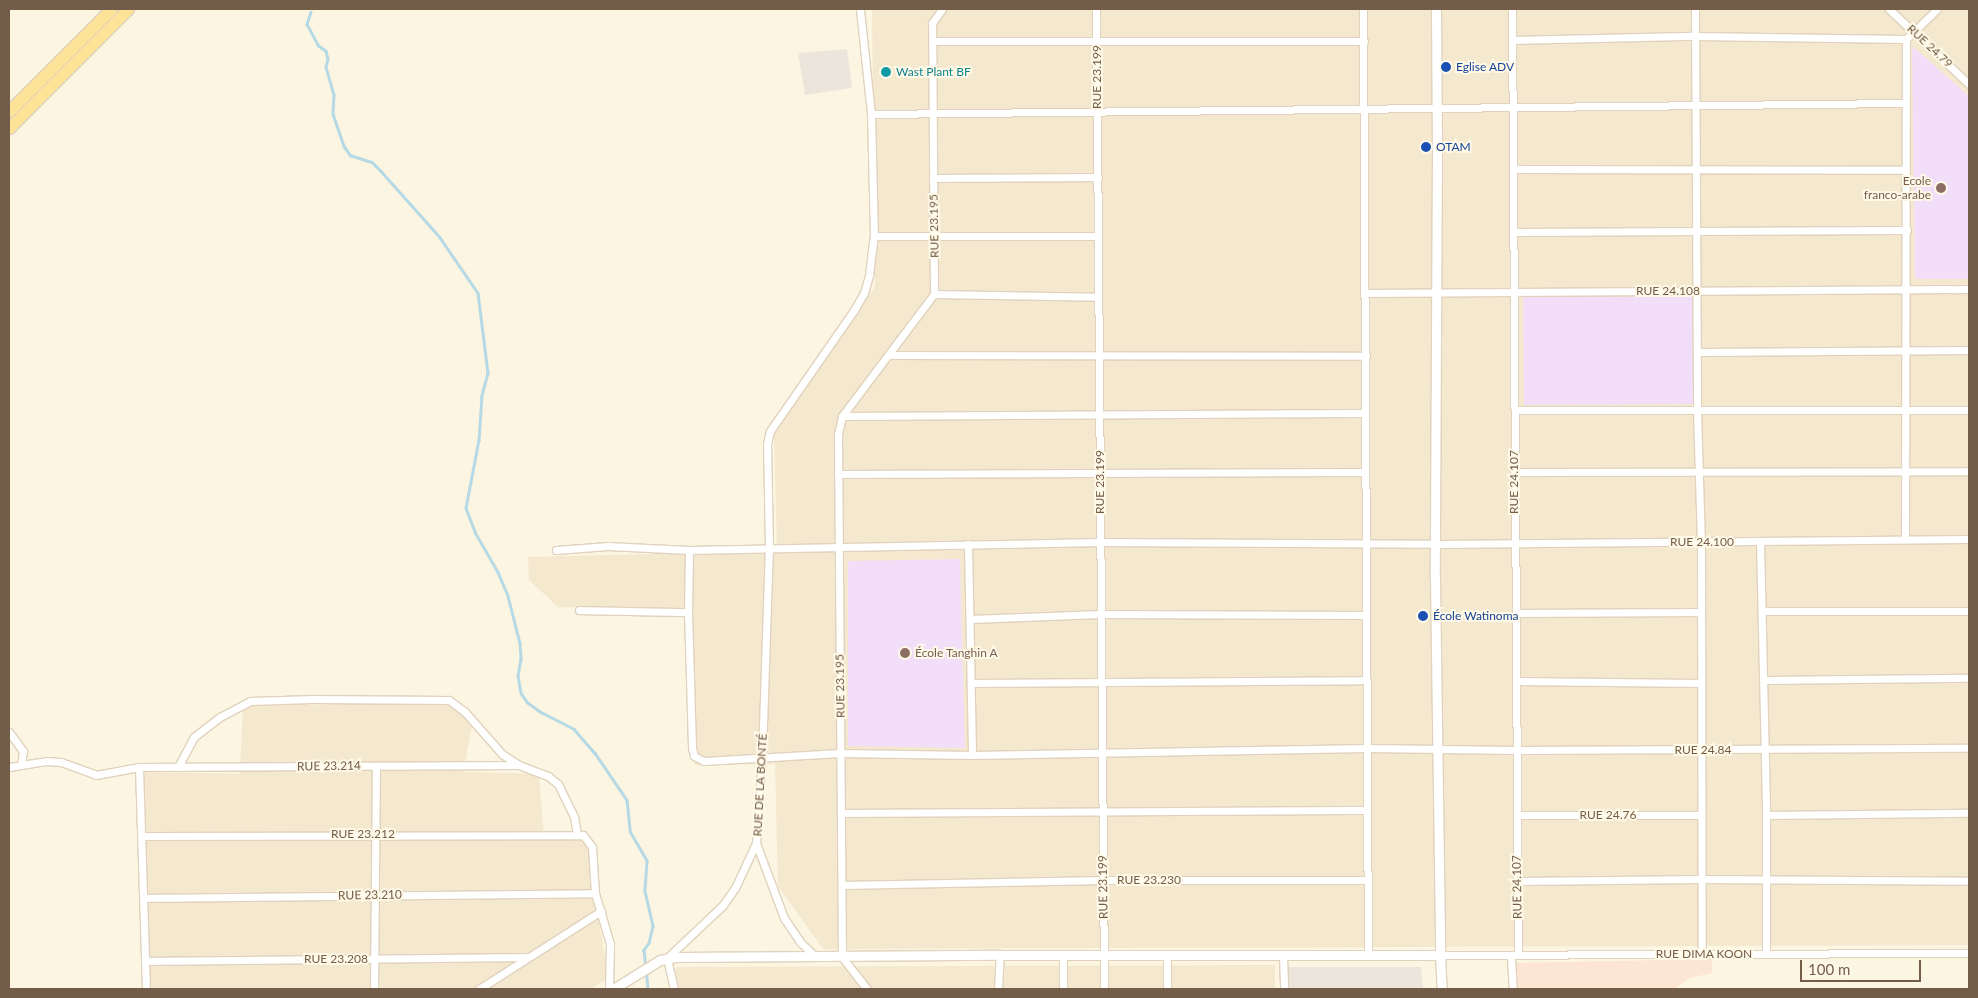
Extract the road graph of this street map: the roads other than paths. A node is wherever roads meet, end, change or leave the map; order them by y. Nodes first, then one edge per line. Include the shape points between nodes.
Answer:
1 (111, 9) edge
2 (128, 9) edge
3 (860, 9) edge
4 (942, 9) edge
5 (1096, 9) edge
6 (1363, 9) edge
7 (1436, 9) edge
8 (1512, 9) edge
9 (1695, 9) edge
10 (1890, 9) edge
11 (1936, 9) edge
12 (1915, 31) junction
13 (1695, 36) junction
14 (1906, 38) junction
15 (1512, 40) junction
16 (1097, 41) junction
17 (1364, 41) junction
18 (933, 42) junction
19 (1969, 84) edge
20 (1905, 103) junction
21 (1437, 107) junction
22 (1694, 107) junction
23 (1513, 108) junction
24 (1365, 109) junction
25 (9, 111) edge
26 (1097, 112) junction
27 (934, 113) junction
28 (871, 114) junction
29 (9, 128) edge
30 (1513, 169) junction
31 (1906, 170) junction
32 (1696, 171) junction
33 (1098, 177) junction
34 (933, 178) junction
35 (1907, 230) junction
36 (1514, 232) junction
37 (1697, 232) junction
38 (874, 236) junction
39 (1098, 236) junction
40 (934, 237) junction
41 (1969, 289) edge
42 (1906, 290) junction
43 (1435, 291) junction
44 (1698, 291) junction
45 (1514, 292) junction
46 (1366, 293) junction
47 (934, 294) junction
48 (1098, 296) junction
49 (1969, 350) edge
50 (1905, 351) junction
51 (1698, 352) junction
52 (889, 355) junction
53 (1099, 356) junction
54 (1366, 356) junction
55 (1515, 410) junction
56 (1697, 410) junction
57 (1904, 410) junction
58 (1969, 410) edge
59 (1100, 413) junction
60 (1364, 413) junction
61 (842, 416) junction
62 (1905, 471) junction
63 (1969, 471) edge
64 (1365, 472) junction
65 (1514, 472) junction
66 (1698, 473) junction
67 (838, 474) junction
68 (1100, 474) junction
69 (1905, 539) junction
70 (1969, 540) edge
71 (1100, 542) junction
72 (1514, 542) junction
73 (1701, 542) junction
74 (1760, 542) junction
75 (968, 544) junction
76 (1365, 544) junction
77 (1434, 544) junction
78 (769, 547) junction
79 (839, 547) junction
80 (556, 550) dead end
81 (690, 550) junction
82 (579, 610) dead end
83 (1969, 611) edge
84 (688, 612) junction
85 (1701, 612) junction
86 (1763, 612) junction
87 (1517, 613) junction
88 (1100, 614) junction
89 (1365, 615) junction
90 (971, 619) junction
91 (1969, 678) edge
92 (1365, 680) junction
93 (1764, 680) junction
94 (1516, 681) junction
95 (1102, 682) junction
96 (971, 683) junction
97 (1701, 683) junction
98 (9, 732) edge
99 (1367, 748) junction
100 (1969, 748) edge
101 (1437, 749) junction
102 (1516, 750) junction
103 (1700, 750) junction
104 (1764, 750) junction
105 (1101, 752) junction
106 (840, 753) junction
107 (972, 755) junction
108 (762, 756) junction
109 (519, 764) junction
110 (21, 765) junction
111 (178, 766) junction
112 (376, 766) junction
113 (9, 767) edge
114 (139, 767) junction
115 (1366, 810) junction
116 (1101, 812) junction
117 (841, 813) junction
118 (1969, 813) edge
119 (1517, 815) junction
120 (1700, 815) junction
121 (1766, 815) junction
122 (376, 834) junction
123 (580, 835) junction
124 (143, 836) junction
125 (756, 843) junction
126 (1702, 879) junction
127 (1104, 880) junction
128 (1367, 880) junction
129 (1765, 880) junction
130 (1969, 881) edge
131 (1516, 882) junction
132 (842, 885) junction
133 (595, 893) junction
134 (376, 895) junction
135 (144, 898) junction
136 (600, 911) junction
137 (1969, 953) edge
138 (1702, 954) junction
139 (1766, 954) junction
140 (1000, 955) junction
141 (1063, 955) junction
142 (1104, 955) junction
143 (1440, 955) junction
144 (1167, 956) junction
145 (1283, 956) junction
146 (1368, 956) junction
147 (1515, 956) junction
148 (527, 957) junction
149 (816, 957) junction
150 (842, 957) junction
151 (374, 959) junction
152 (664, 959) junction
153 (145, 961) junction
154 (146, 989) edge
155 (374, 989) edge
156 (479, 989) edge
157 (609, 989) edge
158 (613, 989) edge
159 (674, 989) edge
160 (867, 989) edge
161 (998, 989) edge
162 (1063, 989) edge
163 (1104, 989) edge
164 (1167, 989) edge
165 (1284, 989) edge
166 (1442, 989) edge
167 (1513, 989) edge

1 - 25 main road
2 - 29 main road
3 - 28 street, RUE DE LA BONTÉ
4 - 18 street, RUE 23.195 via 932,24
5 - 16 street, RUE 23.199
6 - 17 street
7 - 21 street
8 - 15 street, RUE 24.107
9 - 13 street
10 - 12 street, RUE 24.79
11 - 12 street
12 - 14 street
12 - 19 street, RUE 24.79
13 - 14 street
13 - 15 street
13 - 22 street
14 - 20 street
15 - 23 street, RUE 24.107
16 - 17 street
16 - 18 street
16 - 26 street, RUE 23.199
17 - 24 street
18 - 27 street, RUE 23.195
20 - 22 street
20 - 31 street
21 - 23 street
21 - 24 street
21 - 43 street
22 - 23 street
22 - 32 street
23 - 30 street, RUE 24.107
24 - 26 street
24 - 46 street
26 - 27 street
26 - 33 street, RUE 23.199
27 - 28 street
27 - 34 street, RUE 23.195
28 - 38 street, RUE DE LA BONTÉ
30 - 32 street
30 - 36 street, RUE 24.107
31 - 32 street
31 - 35 street
32 - 37 street
33 - 34 street
33 - 39 street, RUE 23.199
34 - 40 street, RUE 23.195
35 - 37 street
35 - 42 street
36 - 37 street
36 - 45 street, RUE 24.107
37 - 44 street
38 - 40 street
38 - 78 street, RUE DE LA BONTÉ via 864,293 770,431 767,461
39 - 40 street
39 - 48 street, RUE 23.199
40 - 47 street, RUE 23.195
41 - 42 street, RUE 24.108
42 - 44 street, RUE 24.108
42 - 50 street
43 - 45 street, RUE 24.108
43 - 46 street, RUE 24.108
43 - 77 street
44 - 45 street, RUE 24.108
44 - 51 street
45 - 55 street, RUE 24.107
46 - 54 street
47 - 48 street
47 - 52 street
48 - 53 street, RUE 23.199
49 - 50 street
50 - 51 street
50 - 57 street
51 - 56 street
52 - 53 street
52 - 61 street
53 - 54 street
53 - 59 street, RUE 23.199
54 - 60 street
55 - 56 street
55 - 65 street, RUE 24.107
56 - 57 street
56 - 66 street
57 - 58 street
57 - 62 street
59 - 60 street
59 - 61 street
59 - 68 street, RUE 23.199
60 - 64 street
61 - 67 street, RUE 23.195 via 838,434
62 - 63 street
62 - 66 street
62 - 69 street
64 - 68 street
64 - 76 street
65 - 66 street
65 - 72 street, RUE 24.107
66 - 73 street
67 - 68 street
67 - 79 street, RUE 23.195
68 - 71 street, RUE 23.199
69 - 70 street, RUE 24.100
69 - 74 street, RUE 24.100
71 - 75 street, RUE 24.100
71 - 76 street, RUE 24.100
71 - 88 street, RUE 23.199
72 - 73 street, RUE 24.100
72 - 77 street, RUE 24.100
72 - 87 street, RUE 24.107
73 - 74 street, RUE 24.100
73 - 85 street
74 - 86 street
75 - 79 street, RUE 24.100
75 - 90 street
76 - 77 street, RUE 24.100
76 - 89 street
77 - 101 street
78 - 79 street, RUE 24.100
78 - 81 street, RUE 24.100
78 - 108 street, RUE DE LA BONTÉ
79 - 106 street, RUE 23.195
80 - 81 street, RUE 24.100 via 615,546
81 - 84 street
82 - 84 street
83 - 86 street
84 - 108 street, RUE 24.84 via 694,756 704,761
85 - 87 street
85 - 97 street
86 - 93 street
87 - 94 street, RUE 24.107
88 - 89 street
88 - 90 street
88 - 95 street, RUE 23.199
89 - 92 street
90 - 96 street
91 - 93 street
92 - 95 street
92 - 99 street
93 - 104 street
94 - 97 street
94 - 102 street, RUE 24.107
95 - 96 street
95 - 105 street, RUE 23.199
96 - 107 street
97 - 103 street
98 - 110 street via 23,751
99 - 101 street, RUE 24.84
99 - 105 street, RUE 24.84
99 - 115 street
100 - 104 street, RUE 24.84
101 - 102 street, RUE 24.84
101 - 143 street
102 - 103 street, RUE 24.84
102 - 119 street, RUE 24.107
103 - 104 street, RUE 24.84
103 - 120 street
104 - 121 street
105 - 107 street, RUE 24.84
105 - 116 street, RUE 23.199
106 - 107 street, RUE 24.84
106 - 108 street, RUE 24.84
106 - 117 street, RUE 23.195
108 - 125 street, RUE DE LA BONTÉ
109 - 111 street via 497,750 465,712 449,700 312,699 259,700 242,704 205,726 194,737
109 - 112 street, RUE 23.214
109 - 123 street via 558,784
110 - 113 street, RUE 23.214
110 - 114 street, RUE 23.214 via 61,762 102,775
111 - 112 street, RUE 23.214
111 - 114 street, RUE 23.214
112 - 122 street
114 - 124 street
115 - 116 street
115 - 128 street
116 - 117 street
116 - 127 street, RUE 23.199
117 - 132 street, RUE 23.195
118 - 121 street
119 - 120 street, RUE 24.76
119 - 131 street, RUE 24.107
120 - 126 street
121 - 129 street
122 - 123 street, RUE 23.212
122 - 124 street, RUE 23.212
122 - 134 street
123 - 133 street via 592,847
124 - 135 street
125 - 149 street via 784,918 800,942
125 - 152 street, RUE DE LA BONTÉ via 735,888 723,905
126 - 129 street
126 - 131 street
126 - 138 street
127 - 128 street, RUE 23.230
127 - 132 street, RUE 23.230
127 - 142 street, RUE 23.199
128 - 146 street
129 - 130 street
129 - 139 street
131 - 147 street, RUE 24.107
132 - 150 street, RUE 23.195
133 - 134 street, RUE 23.210
133 - 136 street
134 - 135 street, RUE 23.210
134 - 151 street
135 - 153 street
136 - 148 street
136 - 157 street via 610,944
137 - 139 street, RUE DIMA KOON
138 - 139 street, RUE DIMA KOON
138 - 147 street, RUE DIMA KOON
140 - 141 street
140 - 150 street
140 - 161 street
141 - 142 street
141 - 162 street
142 - 144 street
142 - 163 street, RUE 23.199
143 - 146 street
143 - 147 street, RUE DIMA KOON
143 - 166 street
144 - 145 street
144 - 164 street
145 - 146 street
145 - 165 street
147 - 167 street, RUE 24.107
148 - 151 street, RUE 23.208
148 - 156 street
149 - 150 street
149 - 152 street
150 - 160 street
151 - 153 street, RUE 23.208
151 - 155 street
152 - 158 street, RUE DE LA BONTÉ
152 - 159 street
153 - 154 street

